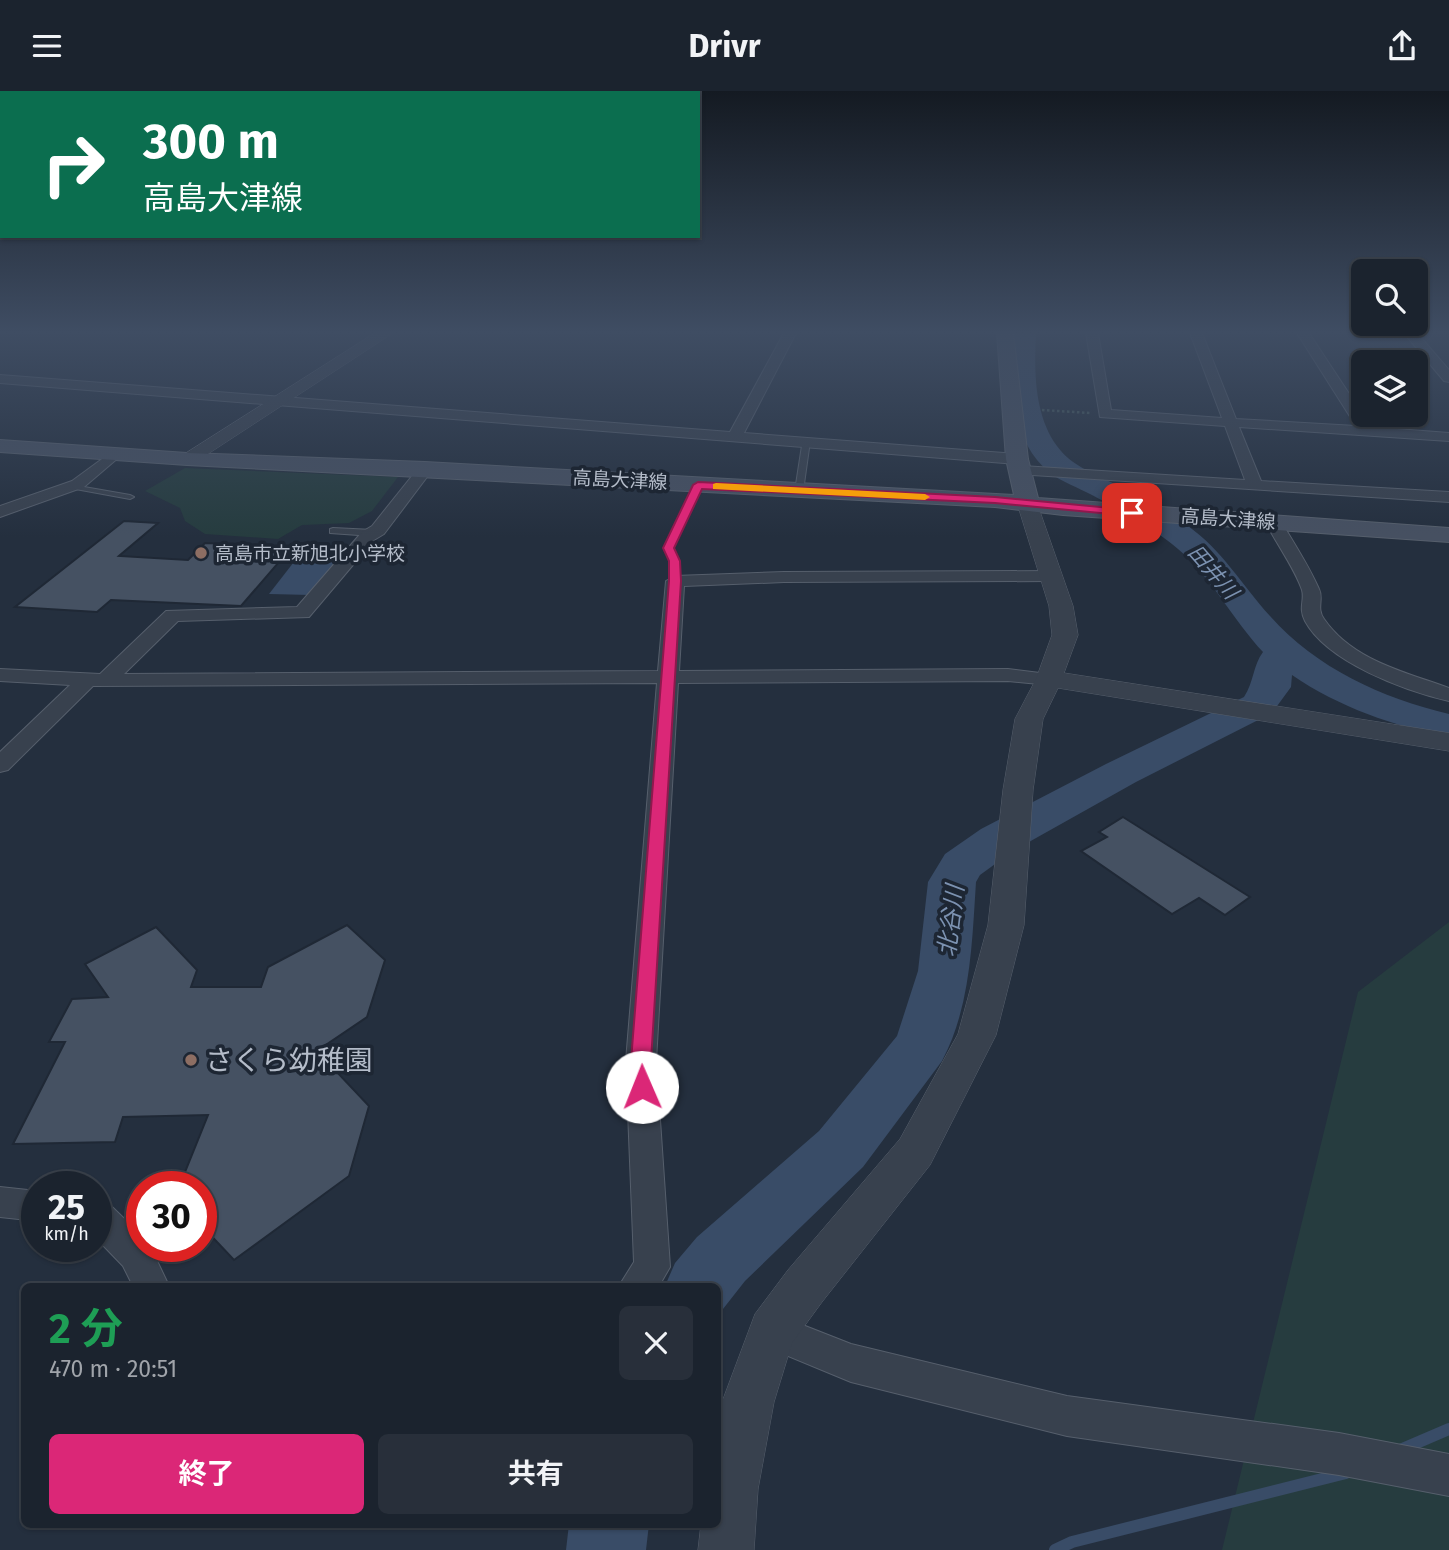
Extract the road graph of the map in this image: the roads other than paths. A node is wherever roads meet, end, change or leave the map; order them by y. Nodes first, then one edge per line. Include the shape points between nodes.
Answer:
1 (278, 401) edge
2 (294, 401) edge
3 (754, 401) edge
4 (1013, 401) edge
5 (1103, 401) edge
6 (1221, 401) edge
7 (1346, 401) edge
8 (1229, 422) junction
9 (1366, 432) junction
10 (736, 435) junction
11 (1449, 437) edge
12 (806, 441) junction
13 (0, 446) edge
14 (113, 455) junction
15 (187, 459) junction
16 (1020, 465) junction
17 (425, 469) junction
18 (1254, 484) junction
19 (698, 485) junction
20 (70, 486) junction
21 (799, 491) junction
22 (130, 497) dead end
23 (1447, 498) edge
24 (1027, 503) junction
25 (0, 512) edge
26 (1274, 523) junction
27 (333, 531) dead end
28 (373, 533) junction
29 (1449, 535) edge
30 (1050, 576) junction
31 (675, 581) junction
32 (0, 675) edge
33 (668, 678) junction
34 (1049, 679) junction
35 (96, 680) junction
36 (1449, 695) edge
37 (1449, 742) edge
38 (0, 765) edge
39 (0, 1202) edge
40 (21, 1204) edge
41 (112, 1230) edge
42 (150, 1283) edge
43 (639, 1283) edge
44 (772, 1331) junction
45 (1449, 1475) edge
46 (726, 1550) edge

1 - 15 street
2 - 10 street
3 - 10 street
4 - 16 main road
5 - 8 street via 1105,414
6 - 8 street
7 - 9 street
8 - 9 street
8 - 18 street
9 - 11 street
10 - 12 street
12 - 16 street
12 - 21 lane
13 - 14 main road, 高島大津線
14 - 15 main road, 高島大津線
14 - 20 street
15 - 17 main road, 高島大津線
16 - 18 street via 1059,473
16 - 24 main road
17 - 19 main road, 高島大津線
17 - 28 street
18 - 23 street
19 - 21 main road, 高島大津線
19 - 31 lane via 669,548 675,561
20 - 22 lane
20 - 25 street
21 - 24 main road, 高島大津線
24 - 26 main road, 高島大津線
24 - 30 street
26 - 29 main road, 高島大津線
26 - 36 street via 1312,591 1309,609 1316,623 1363,663
27 - 28 lane
28 - 35 street via 302,613 173,615
30 - 31 street
30 - 34 street via 1065,635
31 - 33 street
32 - 35 street
33 - 34 street via 1008,675
33 - 35 street
33 - 43 street via 641,1061 652,1267
34 - 37 street
34 - 44 street via 1029,719 1006,925 977,1035 915,1152
35 - 38 street
39 - 40 street
41 - 42 street via 136,1254
44 - 45 street via 851,1363 1067,1416 1339,1454
44 - 46 street via 746,1415 731,1489

